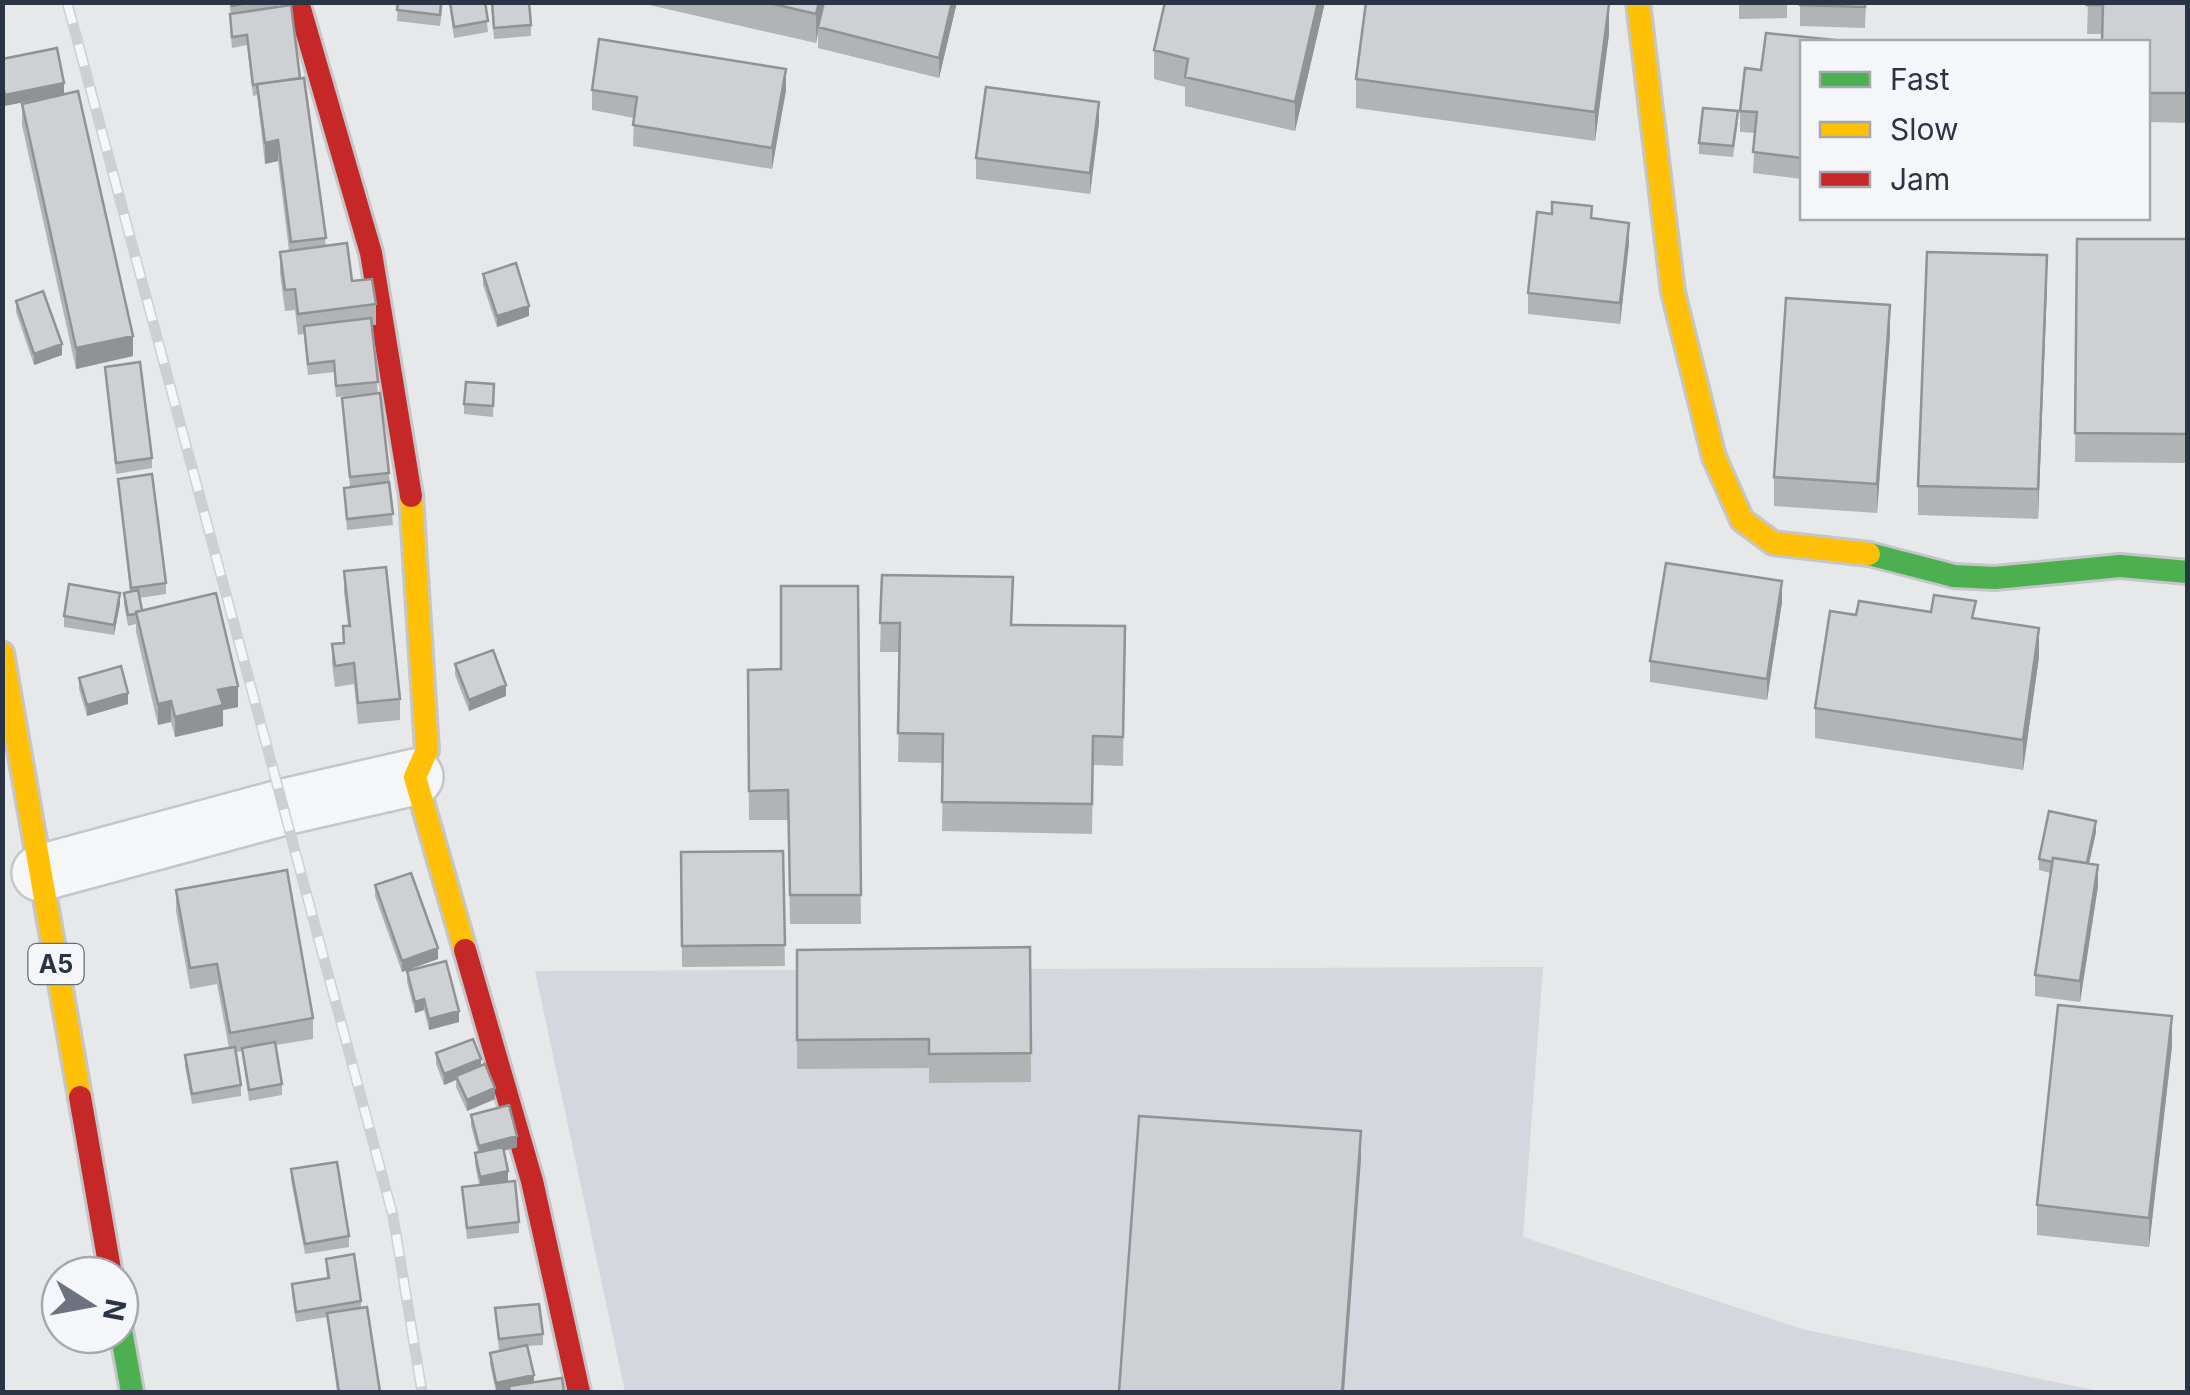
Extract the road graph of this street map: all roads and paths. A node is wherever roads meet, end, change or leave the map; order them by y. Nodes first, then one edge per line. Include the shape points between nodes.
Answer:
1 (298, 2) edge
2 (1638, 2) edge
3 (2188, 572) edge
4 (2, 654) edge
5 (415, 777) junction
6 (40, 873) junction
7 (107, 1255) edge
8 (125, 1355) edge
9 (132, 1392) edge
10 (579, 1392) edge

1 - 5 main road via 371,253 413,506 427,750
2 - 3 main road via 1673,292 1714,457 1742,520 1773,543 1847,549 1954,576 2120,566
4 - 6 main road, A5
5 - 6 street
5 - 10 main road via 532,1181
6 - 7 main road, A5
8 - 9 main road

